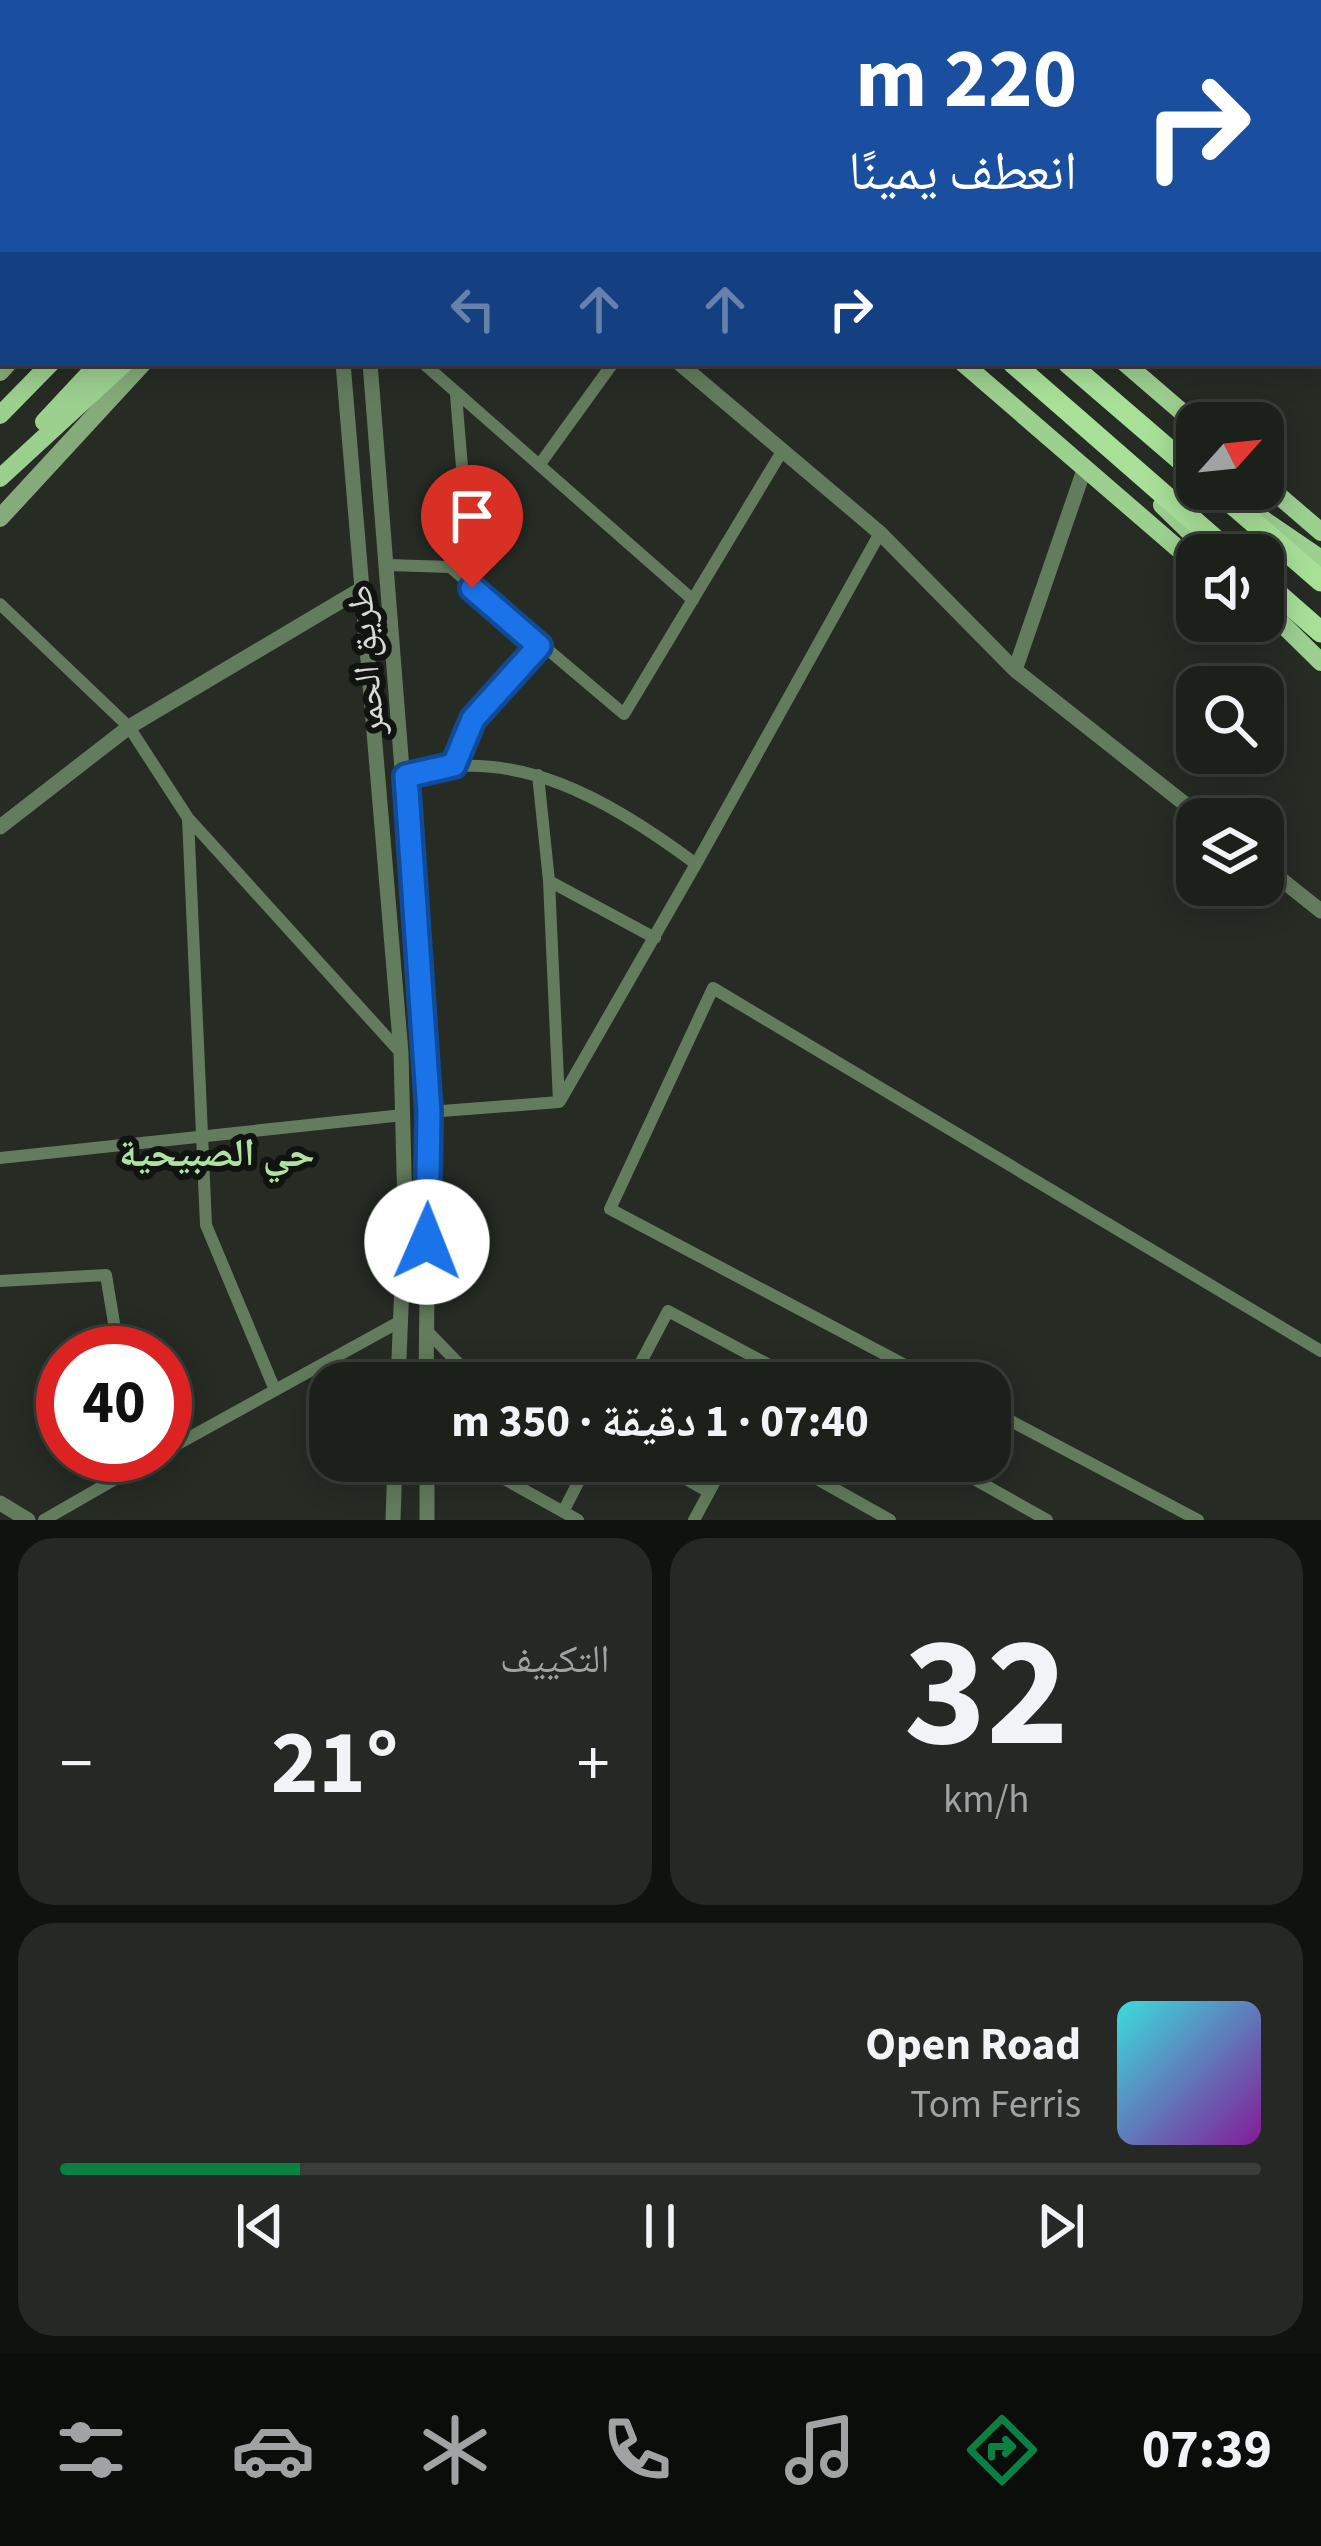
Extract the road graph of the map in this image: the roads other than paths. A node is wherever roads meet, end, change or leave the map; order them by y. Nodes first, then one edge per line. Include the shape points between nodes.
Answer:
1 (48, 366) edge
2 (96, 366) edge
3 (121, 366) edge
4 (140, 366) edge
5 (343, 366) edge
6 (370, 366) edge
7 (426, 366) edge
8 (611, 366) edge
9 (682, 366) edge
10 (967, 366) edge
11 (1017, 366) edge
12 (1071, 366) edge
13 (1130, 366) edge
14 (455, 395) junction
15 (1052, 396) junction
16 (1176, 406) edge
17 (0, 415) edge
18 (781, 453) junction
19 (1176, 456) edge
20 (540, 464) junction
21 (1085, 467) junction
22 (0, 473) edge
23 (1284, 500) edge
24 (1240, 510) edge
25 (1248, 510) edge
26 (0, 518) edge
27 (1321, 532) edge
28 (880, 533) junction
29 (1192, 534) edge
30 (1209, 534) edge
31 (1176, 547) edge
32 (1321, 559) edge
33 (388, 565) junction
34 (1321, 580) edge
35 (363, 588) junction
36 (472, 588) junction
37 (1284, 599) edge
38 (693, 600) junction
39 (0, 604) edge
40 (1284, 626) edge
41 (1321, 632) edge
42 (1284, 640) edge
43 (539, 646) junction
44 (1321, 662) edge
45 (1015, 670) junction
46 (1321, 673) edge
47 (129, 728) junction
48 (454, 765) junction
49 (406, 776) junction
50 (538, 776) junction
51 (1177, 798) edge
52 (188, 818) junction
53 (0, 827) edge
54 (696, 864) junction
55 (549, 880) junction
56 (1284, 882) edge
57 (1321, 911) edge
58 (655, 938) junction
59 (401, 1053) junction
60 (559, 1102) junction
61 (429, 1112) junction
62 (403, 1115) junction
63 (201, 1134) junction
64 (0, 1158) edge
65 (0, 1281) edge
66 (399, 1322) junction
67 (114, 1326) edge
68 (425, 1329) junction
69 (1321, 1351) edge
70 (398, 1362) edge
71 (426, 1362) edge
72 (457, 1362) edge
73 (644, 1362) edge
74 (765, 1362) edge
75 (899, 1362) edge
76 (275, 1390) junction
77 (1011, 1421) edge
78 (192, 1436) edge
79 (103, 1482) edge
80 (394, 1482) edge
81 (428, 1482) edge
82 (510, 1482) edge
83 (578, 1482) edge
84 (691, 1482) edge
85 (715, 1482) edge
86 (822, 1482) edge
87 (979, 1482) edge
88 (709, 1492) junction
89 (0, 1503) edge
90 (562, 1511) junction
91 (429, 1515) edge
92 (28, 1520) edge
93 (44, 1520) edge
94 (393, 1520) edge
95 (578, 1520) edge
96 (694, 1520) edge
97 (890, 1520) edge
98 (1047, 1520) edge
99 (1198, 1520) edge

1 - 17 main road
2 - 22 main road
3 - 22 main road
4 - 26 main road
5 - 35 street, طريق الحمر
6 - 33 street, طريق الحمر
7 - 14 street
8 - 20 street
9 - 18 street
10 - 21 main road
11 - 15 highway
12 - 19 highway
13 - 16 main road
14 - 20 street
14 - 36 street
15 - 29 main road
15 - 30 highway
18 - 28 street
18 - 38 street
20 - 38 street
21 - 31 main road
21 - 45 street
23 - 27 main road
24 - 34 highway
25 - 32 main road
28 - 45 street
28 - 54 street
33 - 36 street via 450,567
33 - 49 street, طريق الحمر
35 - 47 street
35 - 59 street, طريق الحمر
36 - 43 street
37 - 41 highway
38 - 43 street via 624,715
39 - 47 street
40 - 44 main road
42 - 46 main road
43 - 48 street via 473,719
45 - 51 street
47 - 52 street
47 - 53 street
48 - 49 street
48 - 50 street
49 - 61 street, طريق الحمر
50 - 54 street via 623,811
50 - 55 street
52 - 59 street
52 - 63 street
54 - 58 street
55 - 58 street
55 - 60 street
56 - 57 street
58 - 60 street
59 - 62 street, طريق الحمر
60 - 61 street
61 - 68 street, طريق الحمر
62 - 63 street
62 - 66 street, طريق الحمر
63 - 64 street
63 - 76 street via 206,1225
65 - 67 street via 106,1275
66 - 70 street, طريق الحمر
66 - 76 street
68 - 71 street, طريق الحمر
68 - 72 street
69 - 75 street via 712,988 610,1209
73 - 74 street via 668,1311
76 - 78 street
77 - 99 street
79 - 93 street
80 - 94 street
81 - 91 street
82 - 90 street
83 - 90 street
84 - 88 street
85 - 88 street
86 - 97 street
87 - 98 street
88 - 96 street
89 - 92 street
90 - 95 street

